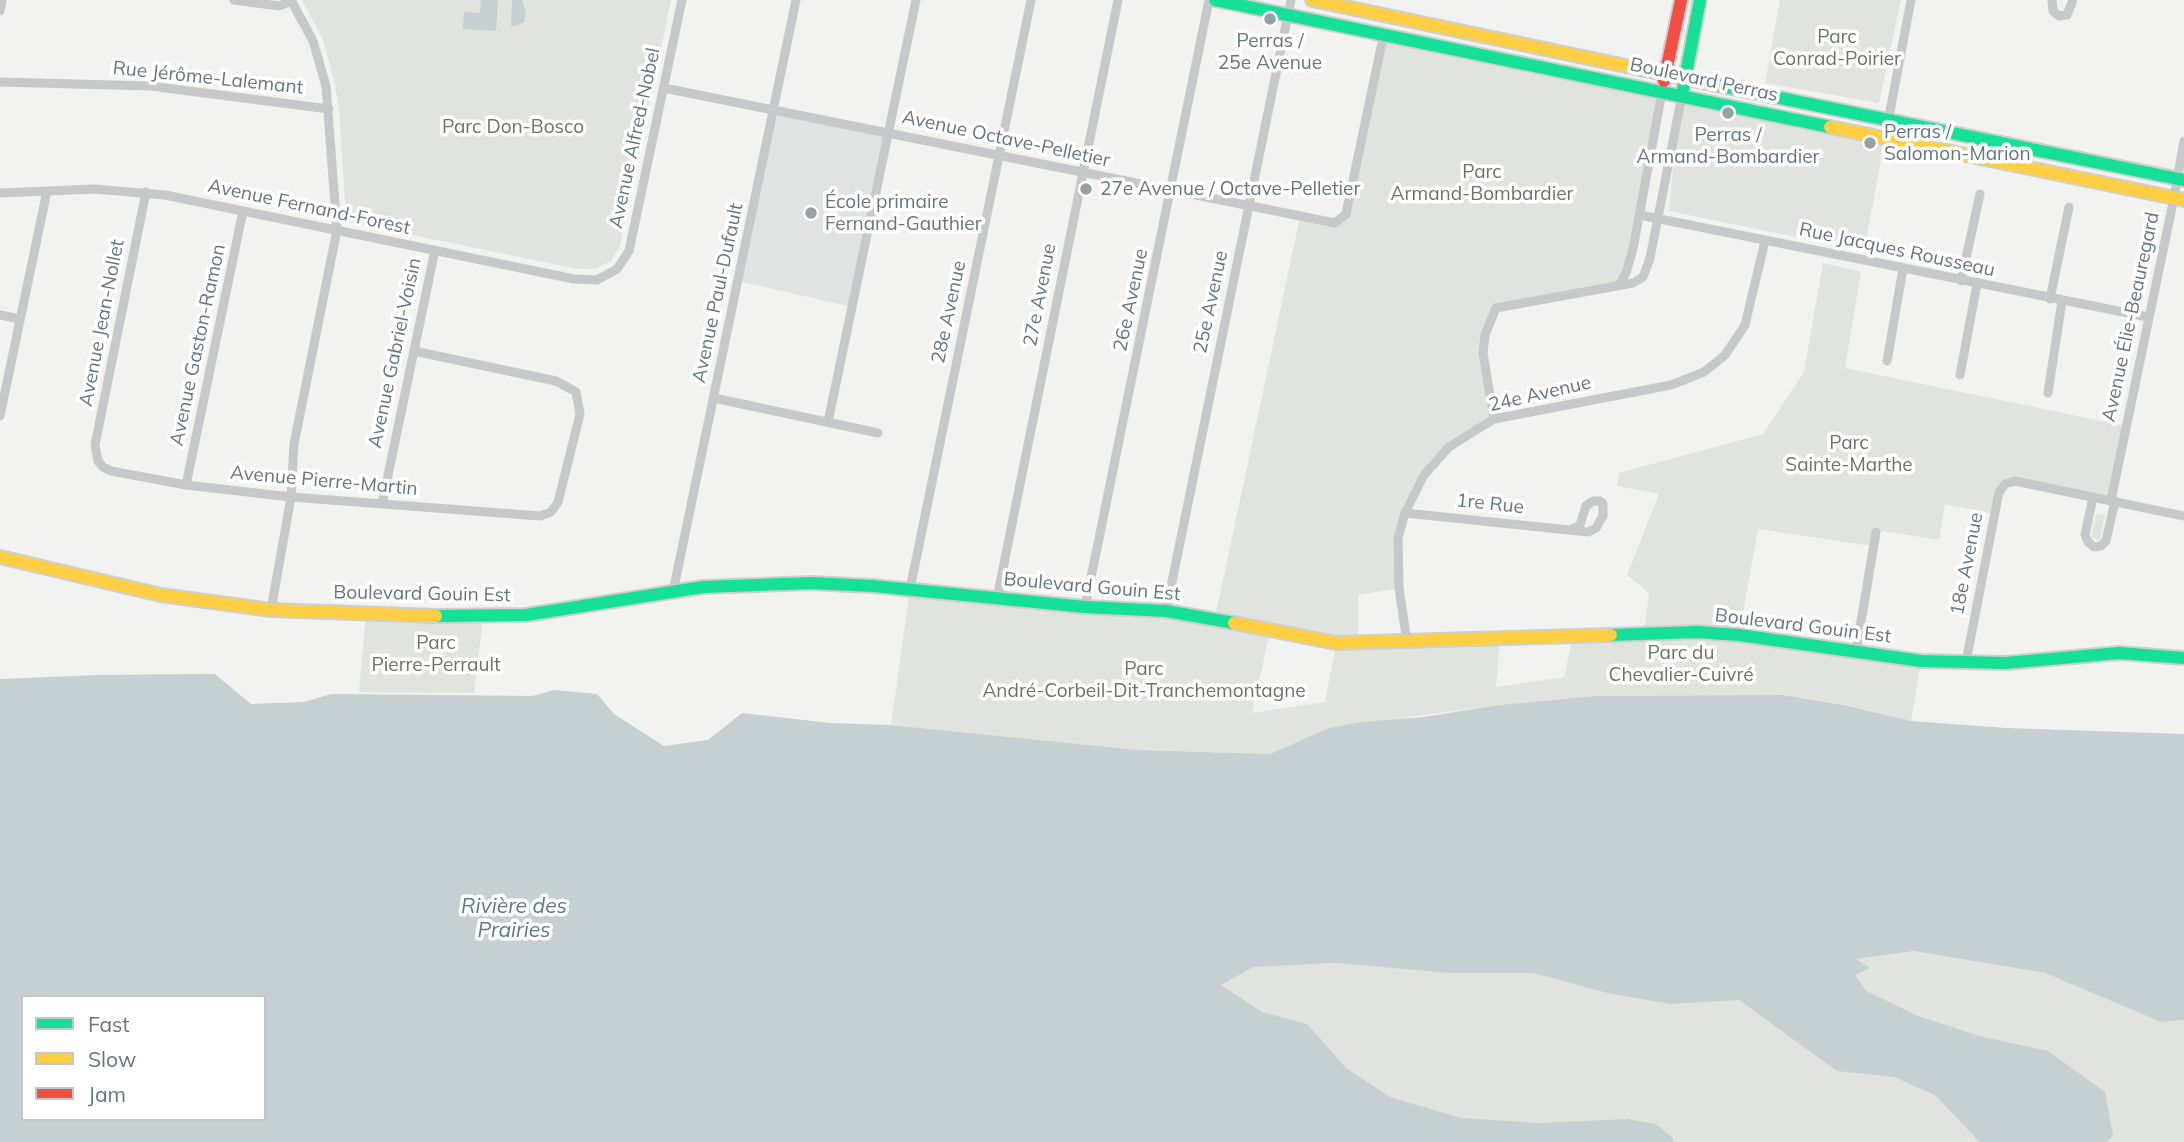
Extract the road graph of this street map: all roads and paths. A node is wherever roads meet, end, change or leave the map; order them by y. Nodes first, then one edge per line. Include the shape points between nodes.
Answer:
1 (2, 0) edge
2 (234, 0) edge
3 (291, 0) edge
4 (682, 0) edge
5 (796, 0) edge
6 (916, 0) edge
7 (1031, 0) edge
8 (1118, 0) edge
9 (1209, 0) edge
10 (1215, 0) edge
11 (1291, 0) edge
12 (1312, 0) edge
13 (1681, 0) edge
14 (1700, 0) edge
15 (1911, 0) edge
16 (2052, 0) edge
17 (2073, 0) edge
18 (0, 11) edge
19 (1288, 14) junction
20 (1385, 36) junction
21 (1666, 74) junction
22 (1685, 77) junction
23 (0, 82) edge
24 (664, 88) junction
25 (1662, 92) junction
26 (1682, 95) junction
27 (329, 109) junction
28 (772, 111) junction
29 (1887, 119) junction
30 (888, 132) junction
31 (1885, 138) junction
32 (2184, 141) edge
33 (999, 155) junction
34 (1083, 173) junction
35 (2180, 180) edge
36 (1171, 190) junction
37 (47, 191) junction
38 (146, 192) junction
39 (0, 193) edge
40 (1980, 194) dead end
41 (2179, 199) edge
42 (1249, 206) junction
43 (2069, 207) dead end
44 (243, 211) junction
45 (1640, 215) junction
46 (1657, 219) junction
47 (337, 230) junction
48 (1765, 241) junction
49 (435, 250) junction
50 (1903, 269) junction
51 (608, 276) joint
52 (1961, 281) junction
53 (1977, 284) junction
54 (1619, 285) junction
55 (2050, 299) junction
56 (2062, 301) junction
57 (0, 315) edge
58 (2148, 317) junction
59 (20, 319) junction
60 (414, 351) junction
61 (1887, 361) dead end
62 (1960, 375) dead end
63 (2048, 393) dead end
64 (713, 398) junction
65 (0, 416) edge
66 (1494, 419) junction
67 (828, 422) junction
68 (878, 433) dead end
69 (98, 461) joint
70 (187, 485) junction
71 (291, 497) junction
72 (2093, 497) junction
73 (2113, 500) junction
74 (382, 504) junction
75 (1405, 513) junction
76 (2184, 516) edge
77 (1571, 530) dead end
78 (1876, 532) dead end
79 (0, 557) edge
80 (910, 589) junction
81 (673, 592) junction
82 (997, 598) junction
83 (1085, 607) junction
84 (271, 610) junction
85 (1166, 611) junction
86 (1407, 642) junction
87 (1856, 652) junction
88 (2184, 658) edge
89 (1966, 662) junction

1 - 18 street
2 - 3 street via 279,6
3 - 27 street via 320,61
4 - 24 street, Avenue Alfred-Nobel
5 - 28 street, Avenue Paul-Dufault
6 - 30 street
7 - 33 street, 28e Avenue
8 - 34 street, 27e Avenue
9 - 36 street, 26e Avenue
10 - 19 street, Boulevard Perras
11 - 19 street, 25e Avenue
12 - 21 street, Boulevard Perras
13 - 21 street
14 - 22 street
15 - 29 street
16 - 17 street via 2059,16 2067,15
19 - 20 street, Boulevard Perras
19 - 42 street, 25e Avenue
20 - 25 street, Boulevard Perras
20 - 42 street, Avenue Octave-Pelletier via 1346,214 1329,224
21 - 22 street, Boulevard Perras
21 - 25 street
22 - 26 street
22 - 29 street, Boulevard Perras
23 - 27 street, Rue Jérôme-Lalemant via 150,86
24 - 28 street, Avenue Octave-Pelletier
24 - 51 street, Avenue Alfred-Nobel via 629,251
25 - 26 street, Boulevard Perras
25 - 45 street
26 - 31 street, Boulevard Perras
26 - 46 street
27 - 47 street
28 - 30 street, Avenue Octave-Pelletier
28 - 64 street, Avenue Paul-Dufault
29 - 31 street
29 - 35 street, Boulevard Perras
30 - 33 street, Avenue Octave-Pelletier
30 - 67 street
31 - 41 street, Boulevard Perras
32 - 35 street, Avenue Élie-Beauregard
33 - 34 street, Avenue Octave-Pelletier
33 - 80 street, 28e Avenue
34 - 36 street, Avenue Octave-Pelletier
34 - 82 street, 27e Avenue
35 - 41 street, Avenue Élie-Beauregard
36 - 42 street, Avenue Octave-Pelletier
36 - 83 street, 26e Avenue
37 - 38 street, Avenue Fernand-Forest
37 - 39 street, Avenue Fernand-Forest
37 - 59 street
38 - 44 street, Avenue Fernand-Forest
38 - 69 street, Avenue Jean-Nollet via 95,445
40 - 52 street
41 - 58 street, Avenue Élie-Beauregard
42 - 85 street, 25e Avenue
43 - 55 street
44 - 47 street, Avenue Fernand-Forest
44 - 70 street, Avenue Gaston-Ramon
45 - 46 street, Rue Jacques Rousseau
45 - 54 street
46 - 48 street, Rue Jacques Rousseau
46 - 54 street via 1643,277
47 - 49 street, Avenue Fernand-Forest
47 - 71 street via 293,444
48 - 50 street, Rue Jacques Rousseau
48 - 66 street, 24e Avenue via 1745,325 1710,368 1671,385
49 - 51 street, Avenue Fernand-Forest via 574,279
49 - 60 street, Avenue Gabriel-Voisin
50 - 52 street, Rue Jacques Rousseau
50 - 61 street
52 - 53 street, Rue Jacques Rousseau
53 - 55 street, Rue Jacques Rousseau
53 - 62 street
54 - 66 street via 1506,305 1493,312 1483,353
55 - 56 street, Rue Jacques Rousseau
56 - 58 street, Rue Jacques Rousseau
56 - 63 street
57 - 59 street
58 - 73 street, Avenue Élie-Beauregard
59 - 65 street
60 - 74 street, Avenue Gabriel-Voisin
60 - 74 street, Avenue Pierre-Martin via 556,381 576,392 580,414 558,502 551,512 540,516
64 - 67 street
64 - 81 street, Avenue Paul-Dufault
66 - 75 street, 24e Avenue via 1449,447 1424,475
67 - 68 street
69 - 70 street, Avenue Pierre-Martin via 111,471
70 - 71 street, Avenue Pierre-Martin
71 - 74 street, Avenue Pierre-Martin
71 - 84 street
72 - 73 street
72 - 73 street, Avenue Élie-Beauregard via 2085,535 2094,547 2106,541
72 - 89 street, 18e Avenue via 2015,481 2005,484 1999,492
73 - 76 street
75 - 77 street, 1re Rue
75 - 86 street, 24e Avenue via 1398,538
78 - 87 street
79 - 84 street, Boulevard Gouin Est via 161,595
80 - 81 street, Boulevard Gouin Est via 776,583
80 - 82 street, Boulevard Gouin Est
81 - 84 street, Boulevard Gouin Est via 526,615 471,618
82 - 83 street, Boulevard Gouin Est
83 - 85 street, Boulevard Gouin Est
85 - 86 street, Boulevard Gouin Est via 1336,643
86 - 87 street, Boulevard Gouin Est via 1697,632
87 - 89 street, Boulevard Gouin Est
88 - 89 street, Boulevard Gouin Est via 2099,654

